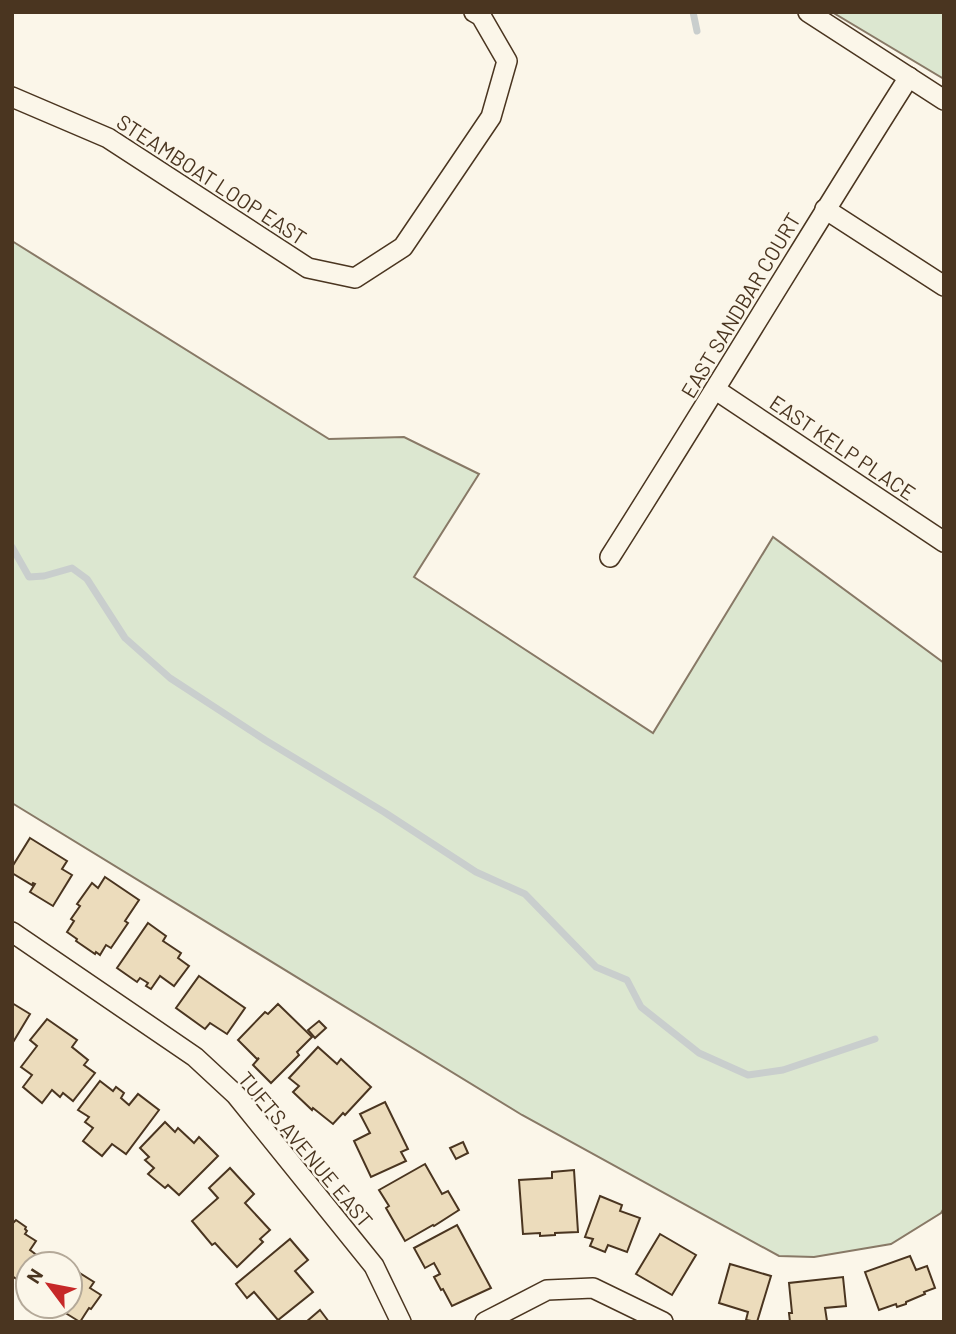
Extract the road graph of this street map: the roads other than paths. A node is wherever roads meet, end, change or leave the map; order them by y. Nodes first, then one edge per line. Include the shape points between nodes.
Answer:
1 (474, 12) edge
2 (813, 15) edge
3 (909, 77) junction
4 (12, 97) edge
5 (944, 100) edge
6 (825, 209) junction
7 (944, 286) edge
8 (716, 390) junction
9 (944, 542) edge
10 (610, 557) dead end
11 (12, 932) edge
12 (401, 1322) edge
13 (485, 1322) edge
14 (663, 1322) edge

1 - 4 street, STEAMBOAT LOOP EAST via 481,16 507,61 491,117 403,247 355,278 308,268 108,138
2 - 3 street
3 - 5 street
3 - 6 street, EAST SANDBAR COURT
6 - 7 street
6 - 8 street, EAST SANDBAR COURT
8 - 9 street, EAST KELP PLACE
8 - 10 street, EAST SANDBAR COURT
11 - 12 street, TUFTS AVENUE EAST via 195,1057 236,1095 374,1266
13 - 14 street via 547,1290 593,1288

